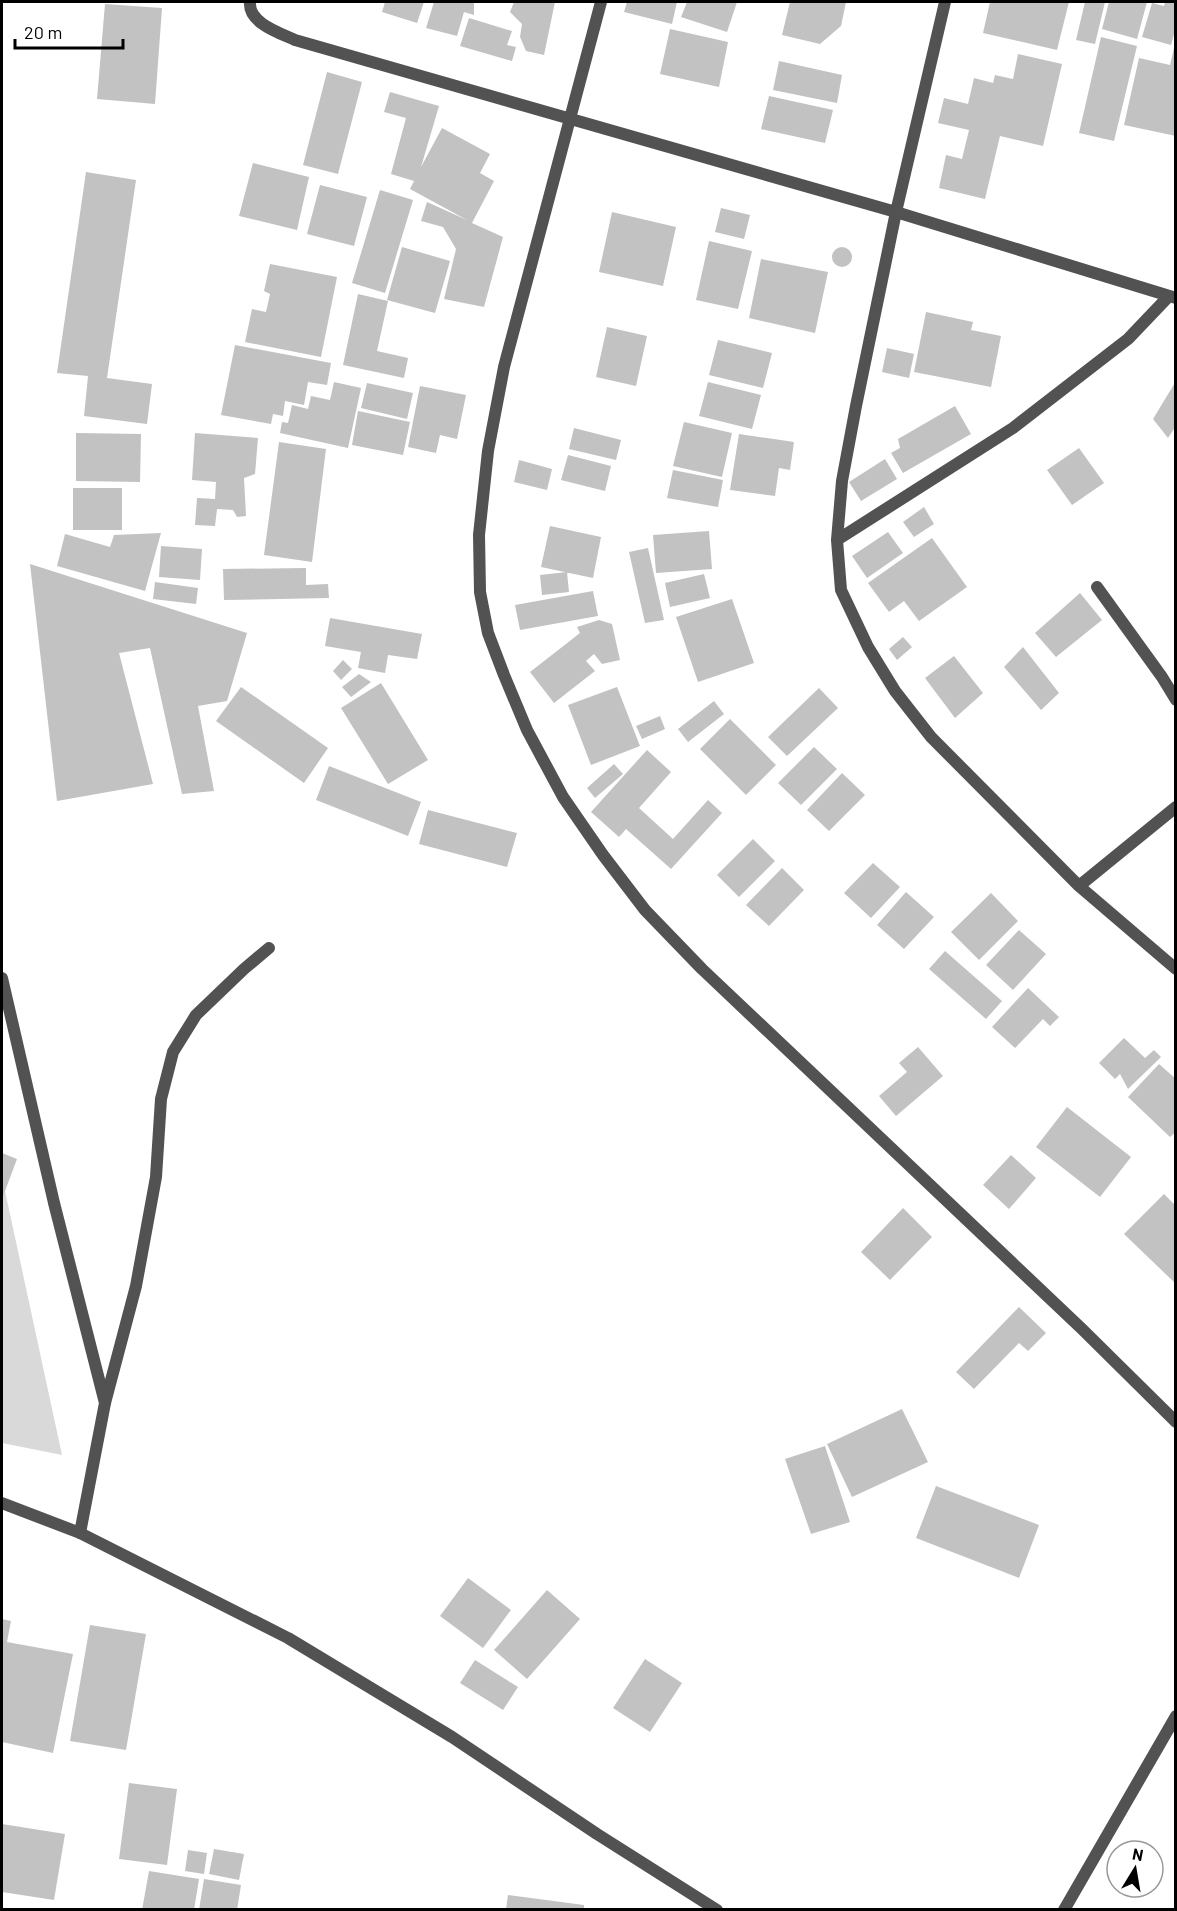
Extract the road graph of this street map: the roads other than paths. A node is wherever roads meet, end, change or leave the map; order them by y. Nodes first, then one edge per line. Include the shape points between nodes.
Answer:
1 (250, 2) edge
2 (601, 2) edge
3 (945, 2) edge
4 (569, 118) junction
5 (896, 212) junction
6 (1172, 297) edge
7 (837, 540) junction
8 (1097, 587) dead end
9 (1176, 700) edge
10 (1176, 807) edge
11 (1079, 886) junction
12 (269, 948) dead end
13 (1176, 969) edge
14 (2, 978) edge
15 (105, 1403) junction
16 (1176, 1422) edge
17 (2, 1503) edge
18 (80, 1533) junction
19 (1176, 1716) edge
20 (717, 1910) edge
21 (1064, 1910) edge

1 - 4 street via 257,19 296,40
2 - 4 street
3 - 5 street
4 - 5 street
4 - 16 street via 504,367 488,451 479,536 480,592 488,633 527,730 563,797 645,910
5 - 6 street
5 - 7 street via 842,481
6 - 7 street via 1128,339 1012,428
7 - 11 street via 842,590 868,647 895,692 931,737
8 - 9 street
10 - 11 street
11 - 13 street
12 - 15 street via 196,1016 173,1052 161,1099 156,1177 136,1286
14 - 15 street
15 - 18 street
17 - 18 street
18 - 20 street via 288,1638 452,1737
19 - 21 street

